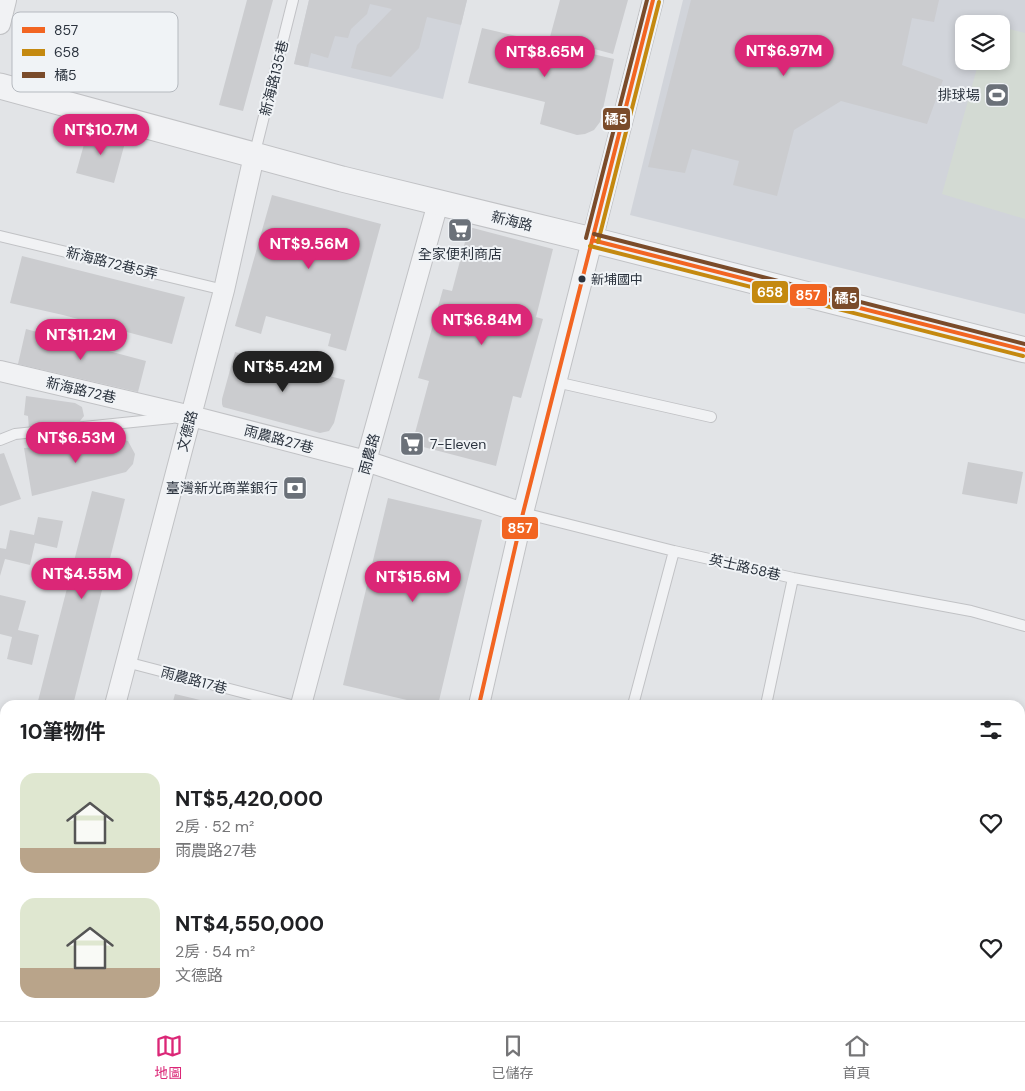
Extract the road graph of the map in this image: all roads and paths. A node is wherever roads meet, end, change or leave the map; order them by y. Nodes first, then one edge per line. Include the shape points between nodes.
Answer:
1 (6, 0) edge
2 (294, 0) edge
3 (653, 0) edge
4 (0, 24) edge
5 (22, 92) edge
6 (254, 156) junction
7 (438, 203) junction
8 (0, 236) edge
9 (592, 240) junction
10 (224, 290) junction
11 (1025, 350) edge
12 (0, 371) edge
13 (556, 382) junction
14 (191, 416) junction
15 (711, 417) dead end
16 (0, 440) edge
17 (366, 462) junction
18 (523, 513) junction
19 (674, 551) junction
20 (792, 578) junction
21 (1025, 626) edge
22 (126, 662) junction
23 (116, 700) edge
24 (272, 700) edge
25 (302, 700) edge
26 (481, 700) edge
27 (634, 700) edge
28 (767, 700) edge

1 - 4 street
2 - 6 lane, 新海路135巷
3 - 9 street
5 - 6 street, 新海路
6 - 7 street, 新海路
6 - 10 street, 文德路
7 - 9 street, 新海路
7 - 17 street, 雨農路
8 - 10 lane, 新海路72巷5弄
9 - 11 street, 新海路
9 - 13 street
10 - 14 street, 文德路
12 - 14 street, 新海路72巷
13 - 15 lane
13 - 18 street
14 - 16 lane via 15,434
14 - 17 street, 雨農路27巷
14 - 22 street, 文德路
17 - 18 street, 雨農路27巷
17 - 25 street, 雨農路
18 - 19 lane, 英士路58巷
18 - 26 street
19 - 20 lane, 英士路58巷
19 - 27 lane
20 - 21 lane, 英士路58巷 via 971,611
20 - 28 lane
22 - 23 street, 文德路
22 - 24 lane, 雨農路17巷

